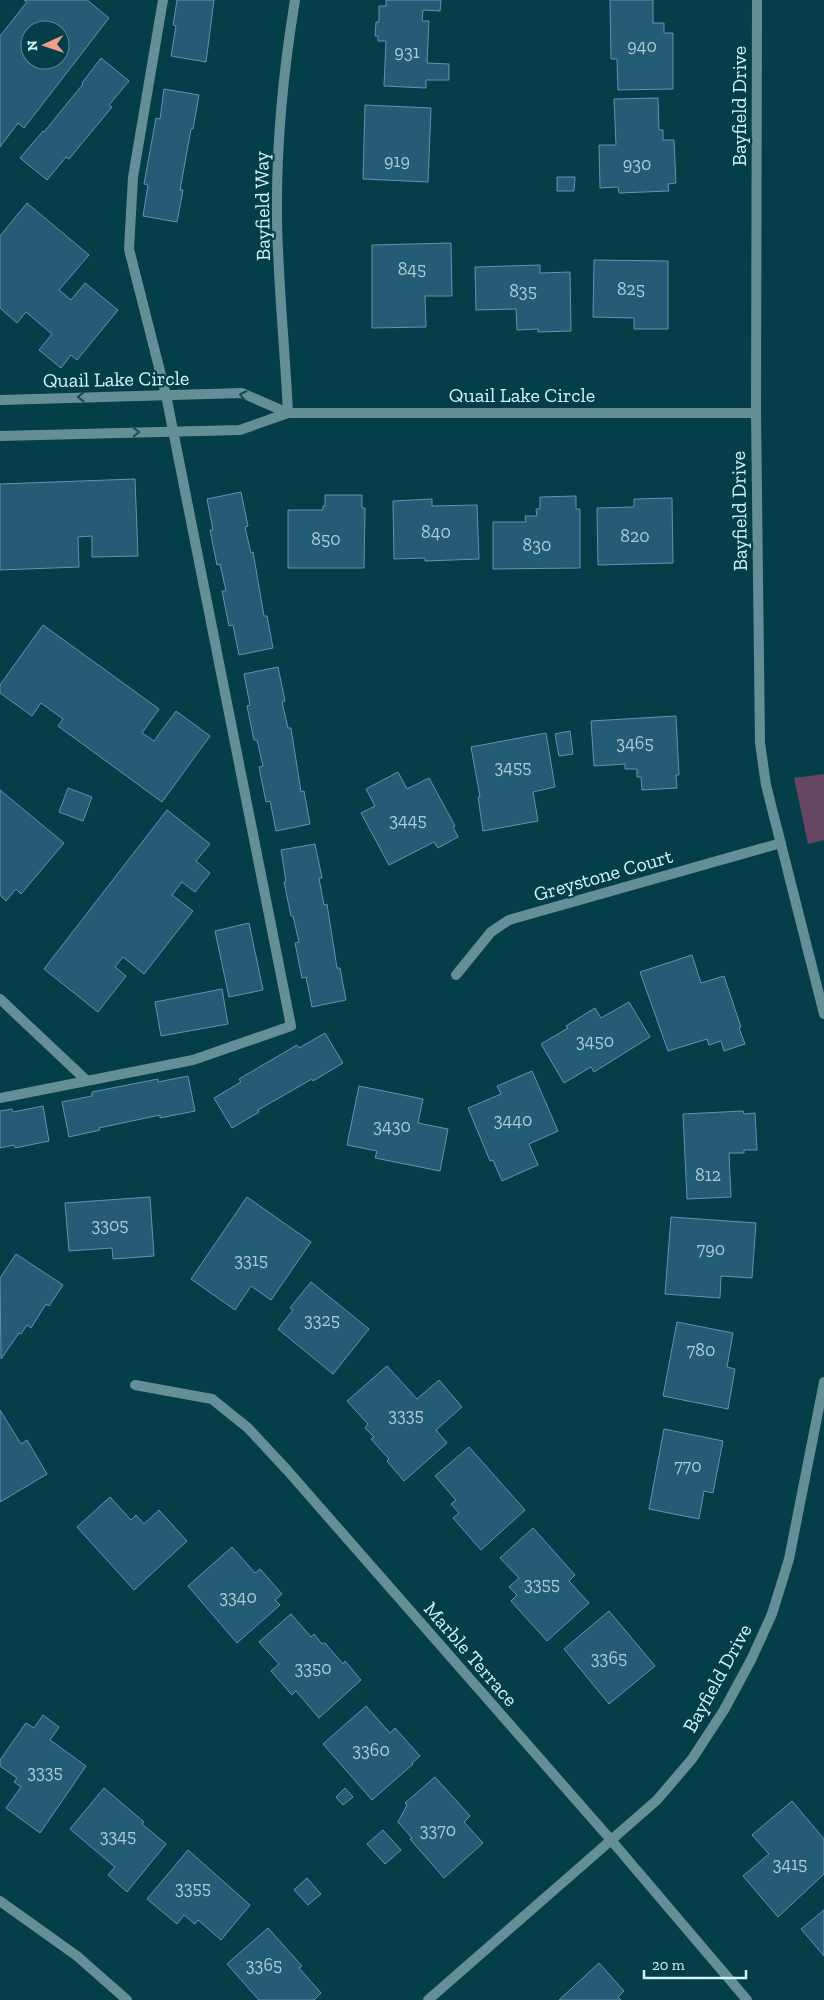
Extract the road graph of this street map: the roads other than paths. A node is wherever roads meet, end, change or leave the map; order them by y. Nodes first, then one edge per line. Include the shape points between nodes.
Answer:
1 (163, 0) edge
2 (296, 0) edge
3 (757, 0) edge
4 (166, 396) junction
5 (0, 400) edge
6 (288, 413) junction
7 (756, 413) junction
8 (172, 431) junction
9 (0, 436) edge
10 (781, 843) junction
11 (456, 974) dead end
12 (0, 999) edge
13 (824, 1014) edge
14 (86, 1080) junction
15 (0, 1098) edge
16 (824, 1382) edge
17 (135, 1384) dead end
18 (611, 1840) junction
19 (0, 1901) edge
20 (127, 2000) edge
21 (428, 2000) edge
22 (747, 2000) edge

1 - 4 street via 132,177 130,249
2 - 6 street, Bayfield Way via 279,128 277,220
3 - 7 street, Bayfield Drive
4 -> 5 street, Quail Lake Circle
6 -> 4 street, Quail Lake Circle via 242,393
4 - 8 street
6 - 7 street, Quail Lake Circle
6 - 8 street, Quail Lake Circle via 240,430
7 - 10 street, Bayfield Drive via 760,743 766,785
9 -> 8 street, Quail Lake Circle
8 - 14 street via 291,1026 193,1060
10 - 11 street, Greystone Court via 509,920 492,932
10 - 13 street, Bayfield Drive
12 - 14 street
14 - 15 street
16 - 18 street, Bayfield Drive via 788,1559 772,1614 751,1660 692,1759 657,1800
17 - 18 street, Marble Terrace via 212,1399 248,1428
18 - 21 street, Bayfield Drive
18 - 22 street, Marble Terrace
19 - 20 street via 77,1956

